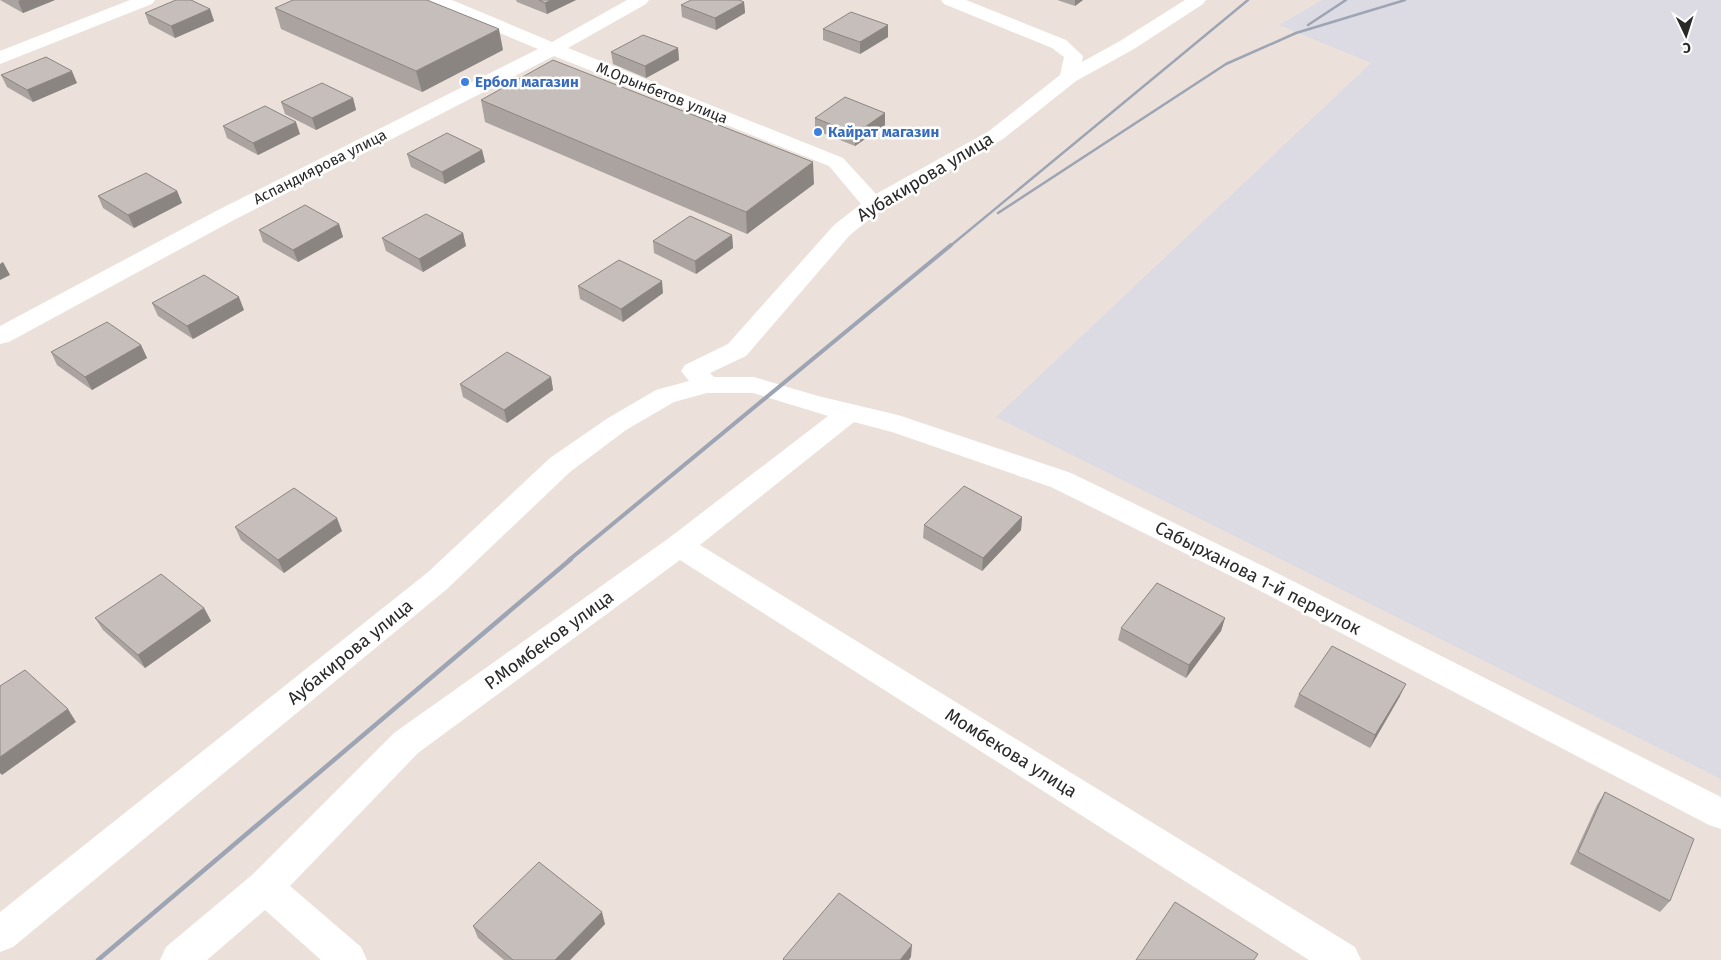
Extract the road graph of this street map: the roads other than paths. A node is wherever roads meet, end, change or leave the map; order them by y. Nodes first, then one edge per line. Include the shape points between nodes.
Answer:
1 (146, 0) edge
2 (437, 0) edge
3 (640, 0) edge
4 (950, 0) edge
5 (1198, 0) edge
6 (553, 49) junction
7 (0, 58) edge
8 (1069, 77) junction
9 (873, 205) junction
10 (0, 336) edge
11 (707, 385) junction
12 (775, 392) joint
13 (850, 412) junction
14 (678, 546) junction
15 (1721, 814) edge
16 (266, 887) junction
17 (0, 935) edge
18 (179, 960) edge
19 (348, 960) edge
20 (1342, 960) edge

1 - 7 street
2 - 6 street, М.Орынбетов улица
3 - 6 street, Аспандиярова улица
4 - 8 street via 1059,44 1074,56
5 - 8 street, Аубакирова улица via 1128,45
6 - 9 street, М.Орынбетов улица via 836,162
6 - 10 street, Аспандиярова улица via 224,216
8 - 9 street, Аубакирова улица via 996,135
9 - 11 street, Аубакирова улица via 842,230 737,350 694,371
11 - 12 street, Аубакирова улица via 754,385
11 - 17 street, Аубакирова улица via 665,396 617,424 560,465 437,582
12 - 13 street, Сабырханова 1-й переулок
13 - 14 street, Р.Момбеков улица
13 - 15 street, Сабырханова 1-й переулок via 907,427 1061,480 1253,574
14 - 16 street, Р.Момбеков улица via 406,743
14 - 20 street, Момбекова улица
16 - 18 street, Р.Момбеков улица
16 - 19 street

